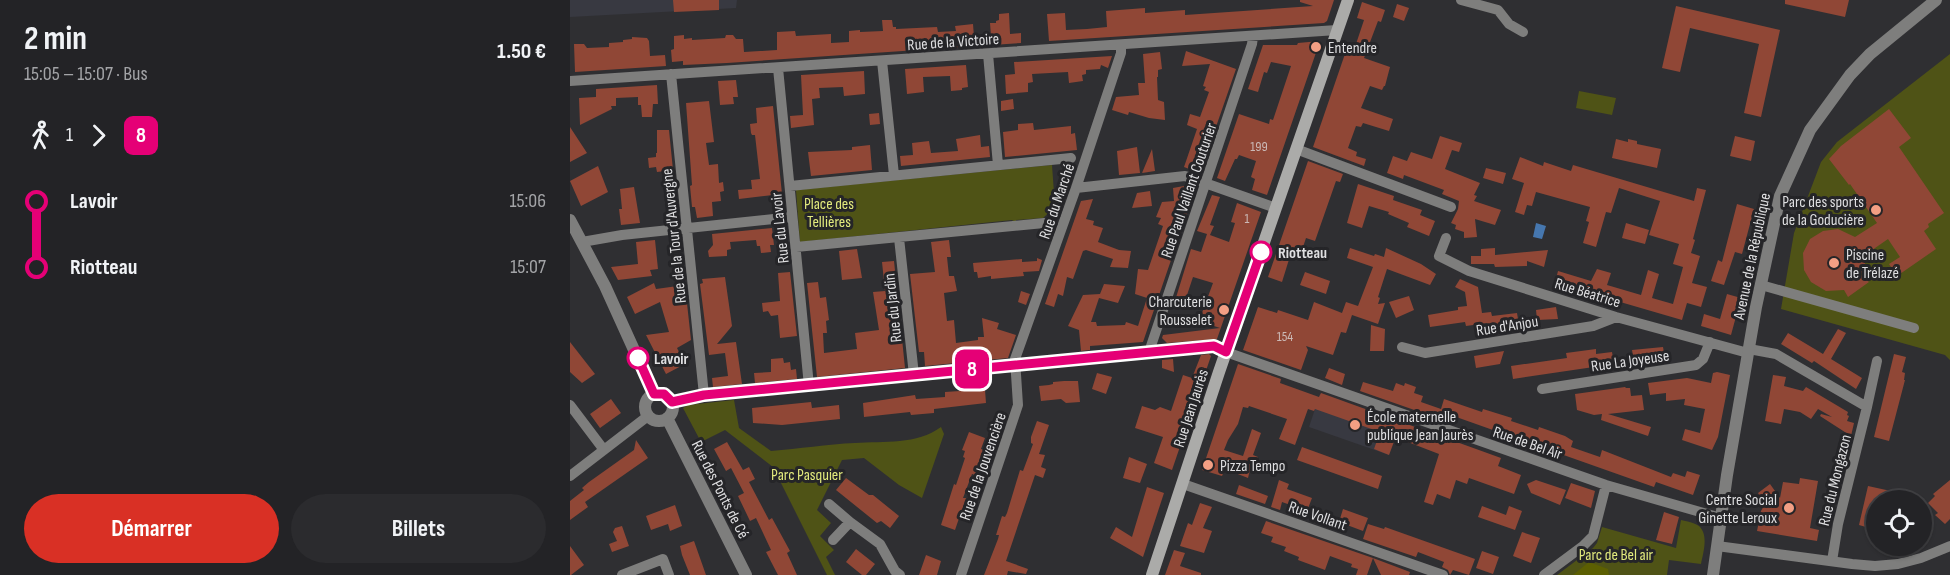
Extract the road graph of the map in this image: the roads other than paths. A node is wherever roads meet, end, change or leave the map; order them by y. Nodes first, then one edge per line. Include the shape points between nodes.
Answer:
1 (1348, 0) edge
2 (1461, 0) edge
3 (1936, 0) edge
4 (1337, 30) junction
5 (1524, 32) dead end
6 (1252, 37) junction
7 (1121, 46) junction
8 (988, 54) junction
9 (882, 61) junction
10 (778, 68) junction
11 (671, 74) junction
12 (570, 81) edge
13 (1296, 149) junction
14 (1071, 158) dead end
15 (998, 165) junction
16 (894, 175) junction
17 (1206, 184) junction
18 (790, 186) junction
19 (1076, 188) junction
20 (1451, 207) dead end
21 (1276, 208) junction
22 (792, 217) junction
23 (570, 220) edge
24 (1044, 223) dead end
25 (688, 229) junction
26 (899, 238) junction
27 (1446, 238) dead end
28 (582, 242) junction
29 (796, 247) junction
30 (1761, 285) junction
31 (1616, 317) junction
32 (1914, 328) dead end
33 (1710, 342) junction
34 (1402, 347) dead end
35 (1749, 351) junction
36 (1151, 352) junction
37 (1226, 352) junction
38 (1877, 361) dead end
39 (1014, 365) junction
40 (914, 375) junction
41 (809, 386) junction
42 (1542, 389) dead end
43 (654, 394) junction
44 (704, 395) junction
45 (672, 402) junction
46 (570, 405) edge
47 (1867, 407) junction
48 (648, 416) junction
49 (667, 418) junction
50 (604, 450) junction
51 (570, 476) edge
52 (1182, 484) junction
53 (1606, 485) junction
54 (829, 504) dead end
55 (1721, 518) junction
56 (849, 522) junction
57 (833, 540) dead end
58 (1717, 546) junction
59 (1950, 546) edge
60 (1832, 561) junction
61 (622, 575) edge
62 (669, 575) edge
63 (746, 575) edge
64 (900, 575) edge
65 (961, 575) edge
66 (1152, 575) edge
67 (1443, 575) edge
68 (1544, 575) edge
69 (1713, 575) edge

1 - 4 main road, Rue Jean Jaurès
2 - 5 street via 1498,10 1509,24
3 - 30 street, Avenue de la République via 1870,54 1810,130 1778,201
4 - 6 street, Rue de la Victoire
4 - 13 main road, Rue Jean Jaurès
6 - 7 street, Rue de la Victoire
6 - 17 street, Rue Paul Vaillant Couturier
7 - 8 street, Rue de la Victoire
7 - 19 street, Rue du Marché
8 - 9 street, Rue de la Victoire
8 - 15 street
9 - 10 street, Rue de la Victoire
9 - 16 street
10 - 11 street, Rue de la Victoire
10 - 18 street, Rue du Lavoir
11 - 12 street, Rue de la Victoire
11 - 25 street, Rue de la Tour d'Auvergne
13 - 20 street
13 - 21 main road, Rue Jean Jaurès
14 - 15 street
15 - 16 street
16 - 18 street
17 - 19 street via 1185,176
17 - 21 street
17 - 36 street, Rue Paul Vaillant Couturier
18 - 22 street, Rue du Lavoir
19 - 39 street, Rue du Marché
21 - 37 main road, Rue Jean Jaurès
22 - 25 street
22 - 29 street, Rue du Lavoir
23 - 28 street
24 - 26 street
25 - 28 street
25 - 44 street, Rue de la Tour d'Auvergne
26 - 29 street
26 - 40 street, Rue du Jardin
27 - 31 street, Rue Béatrice via 1439,255 1469,271
28 - 43 street
29 - 41 street, Rue du Lavoir
30 - 32 street
30 - 35 street, Avenue de la République
31 - 33 street, Rue Béatrice
31 - 34 street, Rue d'Anjou via 1593,326 1425,353
33 - 35 street, Rue Béatrice
33 - 42 street, Rue La Joyeuse via 1696,365
35 - 47 street via 1776,354
35 - 55 street, Avenue de la République
36 - 37 street, Rue de Bel Air via 1214,346
36 - 39 street, Rue de Bel Air
37 - 52 main road, Rue Jean Jaurès
37 - 53 street, Rue de Bel Air
38 - 47 street, Rue du Mongazon
39 - 40 street, Rue de Bel Air
39 - 65 street, Rue de la Jouvencière via 1018,405
40 - 41 street, Rue de Bel Air
41 - 44 street, Rue de Bel Air
43 - 45 street via 664,394
43 - 48 street via 646,401
44 - 45 street, Rue de Bel Air
45 - 49 street
46 - 50 street
47 - 60 street, Rue du Mongazon
48 - 49 street via 659,421
48 - 50 street
49 - 63 street, Rue des Ponts de Cé
50 - 51 street
52 - 66 main road, Rue Jean Jaurès
52 - 67 street, Rue Vollant
53 - 55 street, Rue de Bel Air
53 - 68 street via 1593,536
54 - 56 street
55 - 58 street, Avenue de la République
56 - 57 street
56 - 64 street via 880,543
58 - 60 street
58 - 69 street, Avenue de la République
59 - 60 street via 1898,564
61 - 62 street via 663,559

